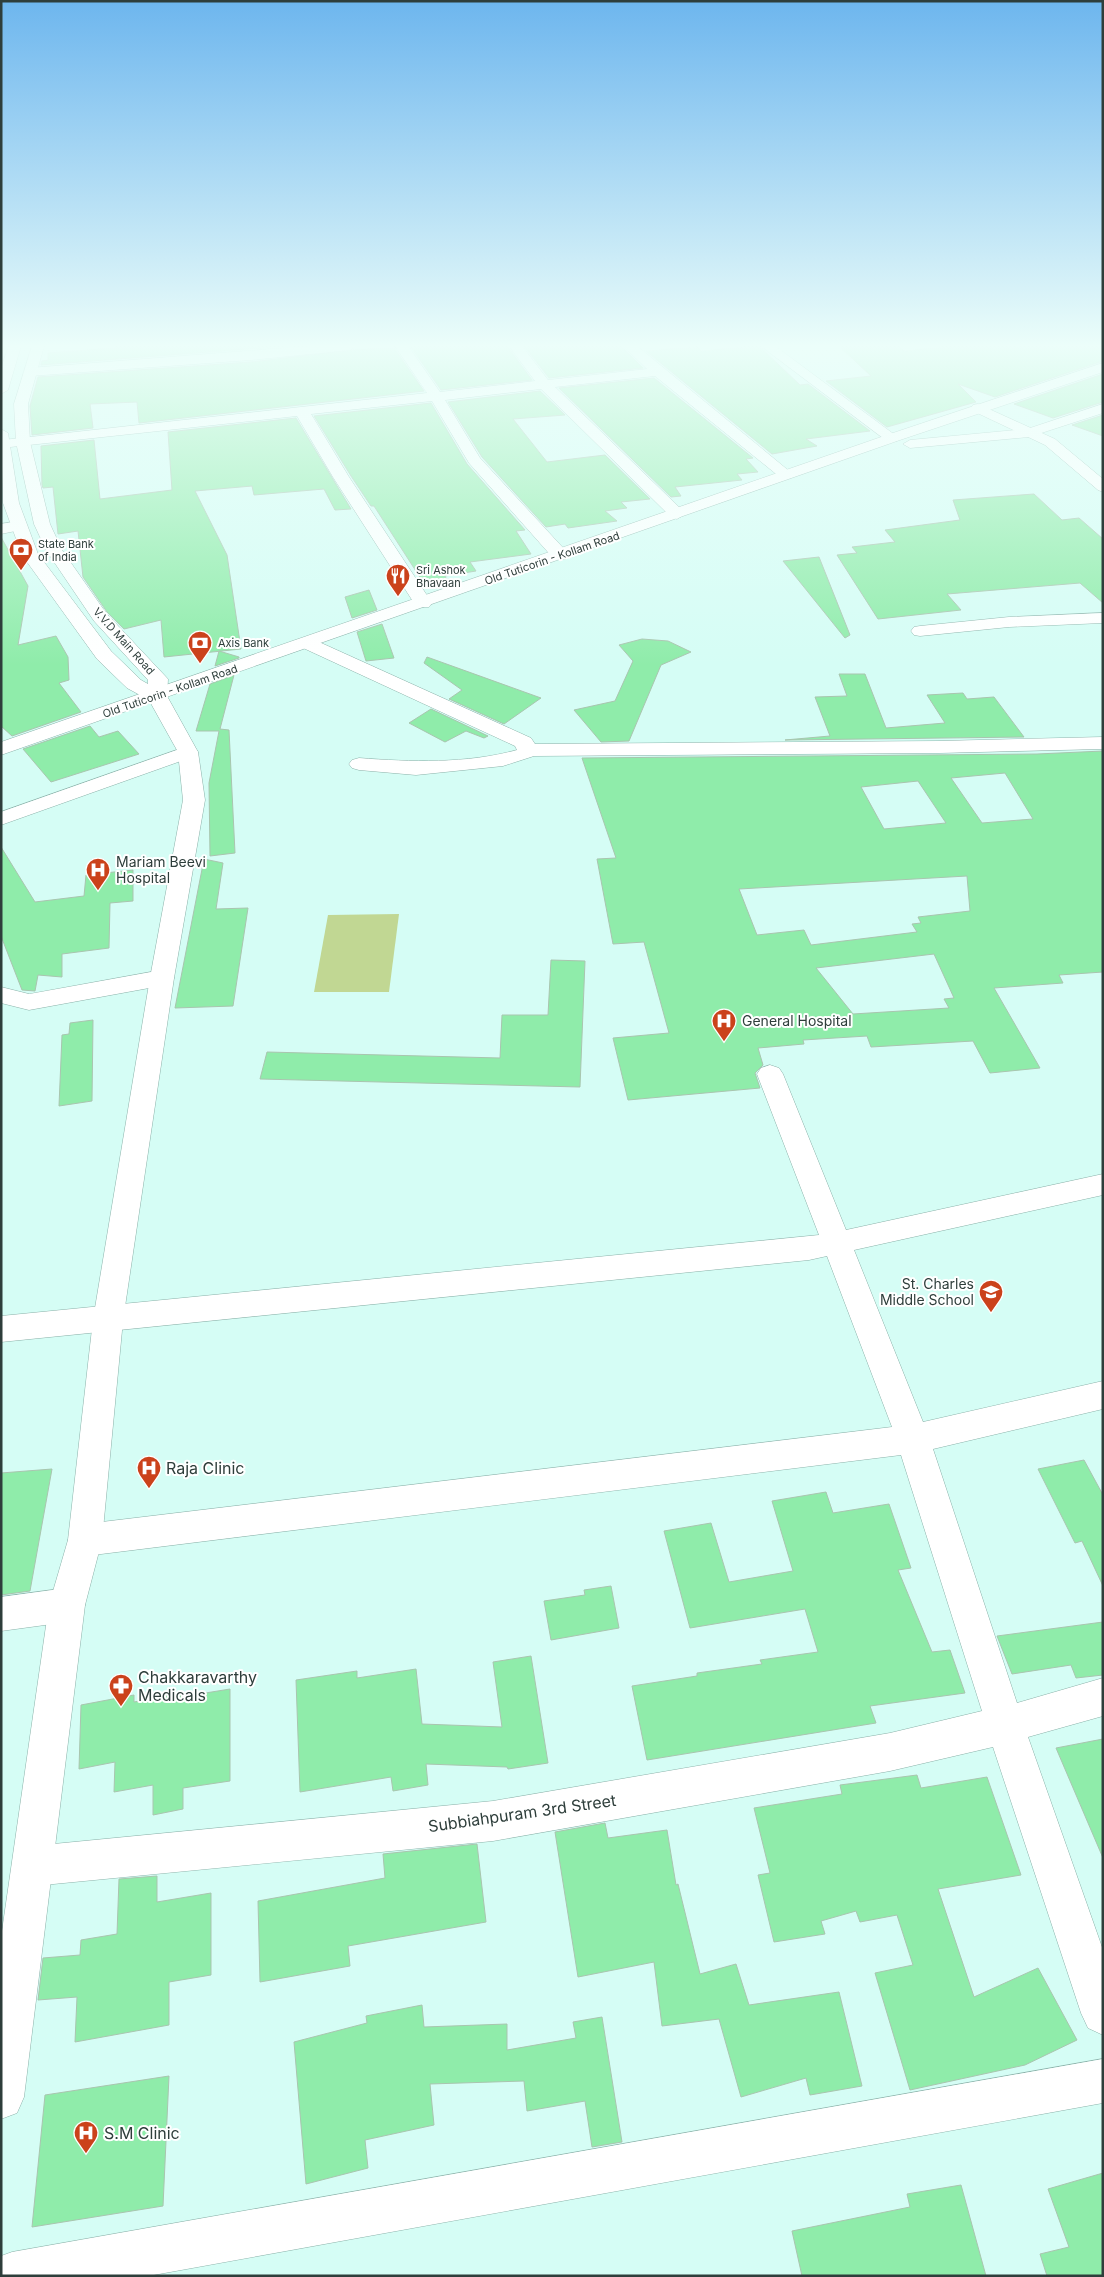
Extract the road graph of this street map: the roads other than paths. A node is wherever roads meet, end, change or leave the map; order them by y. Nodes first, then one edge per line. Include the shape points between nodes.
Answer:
1 (4, 452) edge
2 (25, 452) edge
3 (326, 452) edge
4 (470, 452) edge
5 (614, 452) edge
6 (757, 452) edge
7 (861, 452) edge
8 (865, 452) edge
9 (1062, 452) edge
10 (786, 476) junction
11 (1103, 487) edge
12 (677, 514) junction
13 (42, 524) junction
14 (20, 526) junction
15 (1, 529) edge
16 (560, 555) junction
17 (423, 603) junction
18 (1103, 618) edge
19 (920, 631) dead end
20 (316, 646) junction
21 (160, 701) junction
22 (1103, 743) edge
23 (1, 749) edge
24 (527, 750) junction
25 (188, 752) junction
26 (1, 764) edge
27 (359, 764) dead end
28 (1, 819) edge
29 (162, 978) junction
30 (1, 995) edge
31 (770, 1074) dead end
32 (1103, 1184) edge
33 (837, 1243) junction
34 (108, 1320) junction
35 (1, 1329) edge
36 (1103, 1395) edge
37 (913, 1439) junction
38 (85, 1540) junction
39 (67, 1605) junction
40 (1, 1614) edge
41 (1103, 1697) edge
42 (1005, 1725) junction
43 (33, 1866) junction
44 (1103, 2013) edge
45 (3, 2072) edge
46 (1103, 2081) edge
47 (12, 2276) edge

1 - 14 street, V.V.D Main Road via 11,503
2 - 13 street, V.V.D Main Road
3 - 17 street
4 - 16 street
5 - 12 street
6 - 10 street
7 - 10 street, Old Tuticorin - Kollam Road
8 - 20 street
9 - 11 street
10 - 12 street, Old Tuticorin - Kollam Road
12 - 16 street, Old Tuticorin - Kollam Road
13 - 14 street
13 - 21 street, V.V.D Main Road via 54,550 100,617 158,679
14 - 15 street
14 - 21 street, V.V.D Main Road via 30,555 104,655 134,684
16 - 17 street, Old Tuticorin - Kollam Road
17 - 20 street, Old Tuticorin - Kollam Road
18 - 19 street via 1009,622
20 - 21 street
20 - 24 street via 490,724 524,742
21 - 23 street, Old Tuticorin - Kollam Road
21 - 25 street
21 - 26 street
22 - 24 street
24 - 27 street via 525,754 503,760 450,766 416,768
25 - 28 street
25 - 29 street via 194,800
29 - 30 street via 29,1002
29 - 34 street
31 - 33 street
32 - 33 street
33 - 34 street via 789,1251
33 - 37 street
34 - 35 street
34 - 38 street
36 - 37 street
37 - 38 street
37 - 42 street
38 - 39 street
39 - 40 street
39 - 43 street
41 - 42 street, Subbiahpuram 3rd Street
42 - 43 street, Subbiahpuram 3rd Street via 890,1752 493,1821
42 - 44 street
43 - 45 street
46 - 47 street

